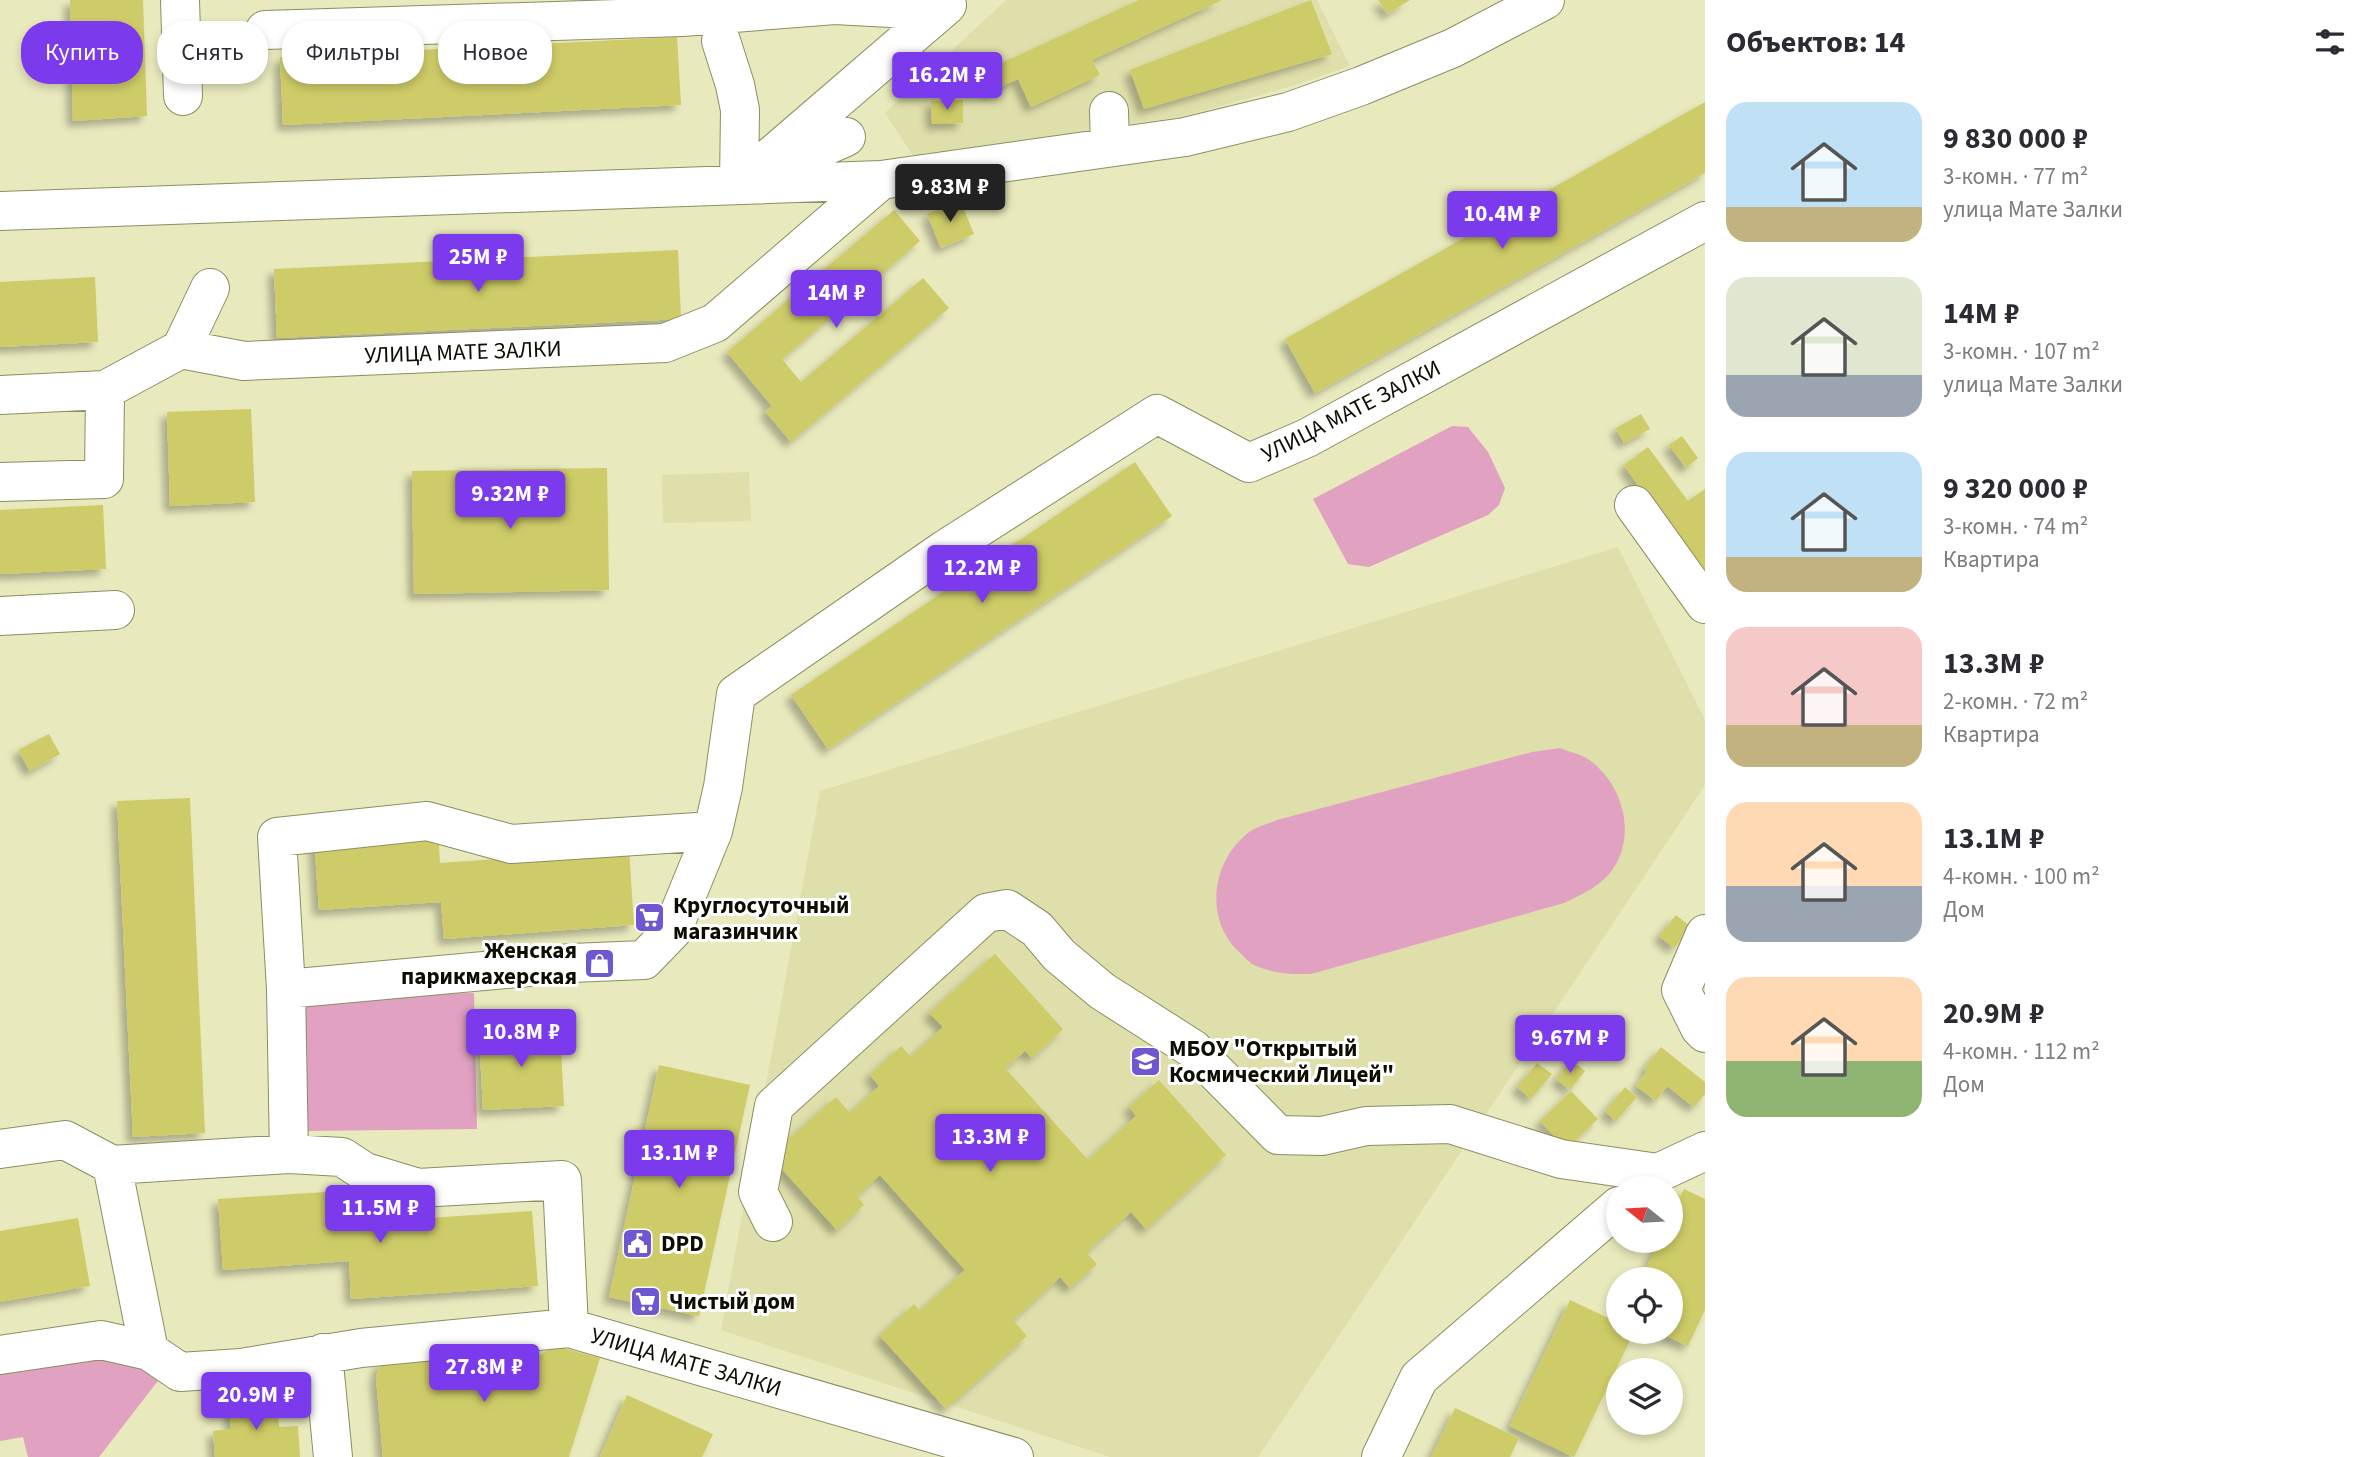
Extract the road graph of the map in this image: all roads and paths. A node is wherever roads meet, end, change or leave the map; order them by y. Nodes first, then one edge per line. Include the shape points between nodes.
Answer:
1 (180, 0) edge
2 (1545, 0) edge
3 (944, 7) edge
4 (268, 30) edge
5 (721, 41) dead end
6 (183, 96) dead end
7 (846, 137) dead end
8 (881, 180) junction
9 (739, 184) junction
10 (0, 211) edge
11 (1705, 221) edge
12 (210, 288) dead end
13 (181, 349) junction
14 (105, 390) junction
15 (0, 395) edge
16 (0, 482) edge
17 (1634, 505) dead end
18 (1705, 604) edge
19 (115, 610) dead end
20 (0, 616) edge
21 (713, 831) junction
22 (1705, 934) edge
23 (286, 989) junction
24 (1705, 1033) edge
25 (0, 1149) edge
26 (1705, 1151) edge
27 (289, 1154) junction
28 (112, 1165) junction
29 (1632, 1176) edge
30 (1657, 1176) edge
31 (1606, 1217) edge
32 (773, 1222) dead end
33 (569, 1328) junction
34 (149, 1351) junction
35 (323, 1353) junction
36 (0, 1355) edge
37 (922, 1444) edge
38 (333, 1457) edge
39 (1013, 1457) edge
40 (1381, 1457) edge

1 - 6 street
2 - 8 street via 1452,48 1288,112 1185,137 1110,129
3 - 4 street via 835,5 682,17
3 - 9 street
5 - 9 street via 740,110
7 - 9 street
8 - 9 street
8 - 13 street, УЛИЦА МАТЕ ЗАЛКИ via 715,323 665,344 244,361
9 - 10 street
11 - 21 street, УЛИЦА МАТЕ ЗАЛКИ via 1307,438 1249,463 1157,414 944,550 736,694
12 - 13 street
13 - 14 street
14 - 15 street
14 - 16 street via 104,479
17 - 18 street
19 - 20 street
21 - 23 street, УЛИЦА МАТЕ ЗАЛКИ via 672,931 644,960
21 - 23 street via 511,844 427,821 277,837
22 - 24 street via 1681,990
23 - 27 street
25 - 28 street via 65,1139
26 - 30 street
27 - 28 street
27 - 33 street via 342,1157 365,1172 418,1188 562,1180
28 - 34 street
29 - 32 street via 1450,1124 1366,1126 1322,1136 1278,1135 1193,1049 1102,991 1059,955 1037,929 1007,909 986,913 774,1106 758,1192
31 - 40 street via 1419,1378
33 - 35 street, УЛИЦА МАТЕ ЗАЛКИ
33 - 37 street, УЛИЦА МАТЕ ЗАЛКИ
34 - 35 street, УЛИЦА МАТЕ ЗАЛКИ via 180,1372 241,1368
34 - 36 street via 101,1340
35 - 38 street
37 - 39 street, УЛИЦА МАТЕ ЗАЛКИ

